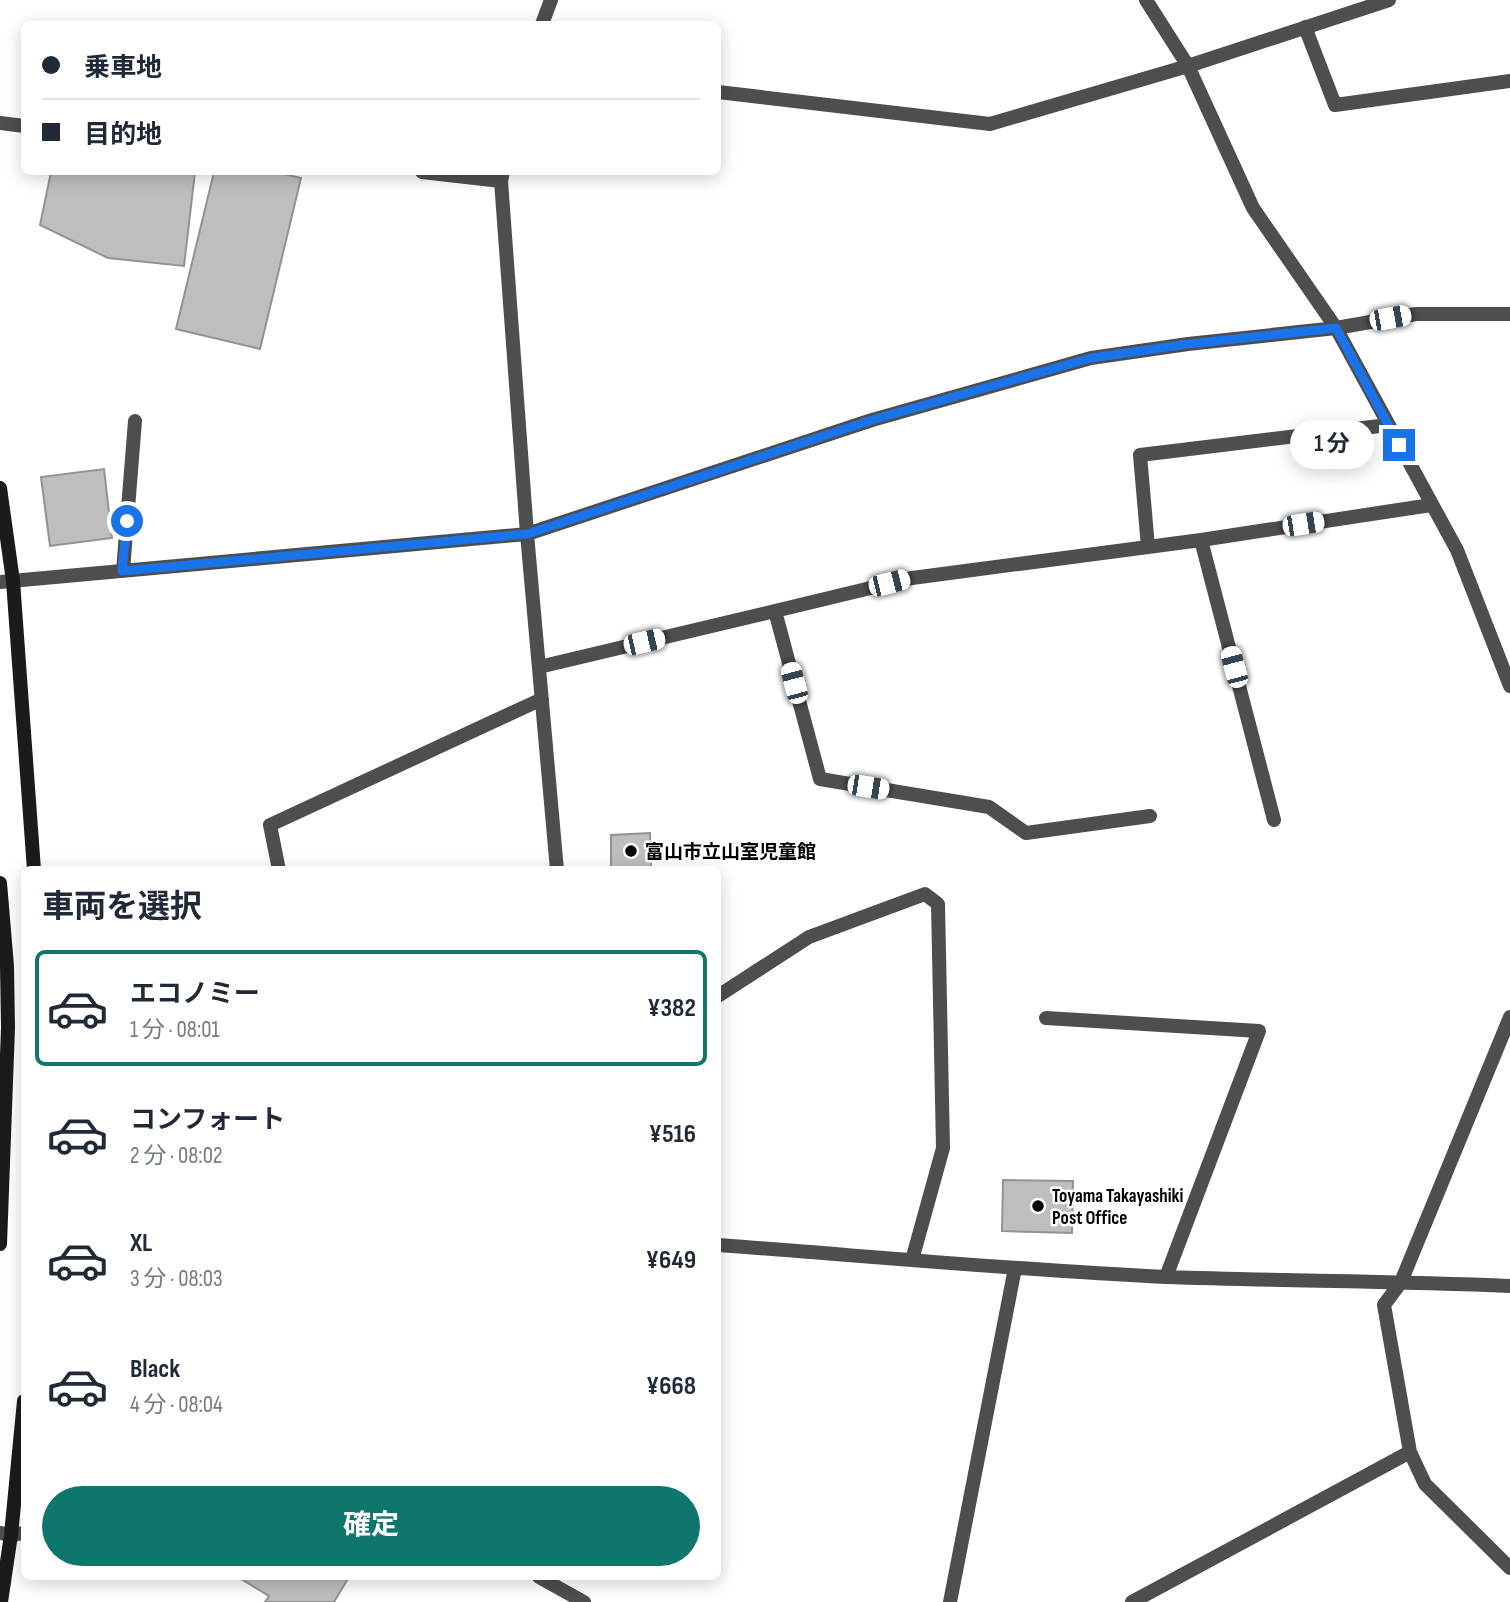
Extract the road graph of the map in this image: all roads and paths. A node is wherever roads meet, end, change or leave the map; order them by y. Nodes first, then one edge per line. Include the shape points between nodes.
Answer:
1 (551, 0) edge
2 (1146, 0) edge
3 (1388, 0) edge
4 (543, 21) edge
5 (1305, 27) junction
6 (1188, 66) junction
7 (1510, 81) edge
8 (721, 92) edge
9 (0, 123) edge
10 (21, 126) edge
11 (482, 175) edge
12 (502, 176) edge
13 (1510, 314) edge
14 (1336, 328) junction
15 (135, 421) dead end
16 (1388, 425) junction
17 (0, 488) edge
18 (1431, 505) junction
19 (527, 534) junction
20 (1201, 540) junction
21 (1148, 547) junction
22 (122, 571) junction
23 (6, 582) edge
24 (775, 611) junction
25 (1506, 658) edge
26 (539, 667) junction
27 (1510, 686) edge
28 (542, 699) junction
29 (1150, 816) dead end
30 (1274, 820) dead end
31 (34, 866) edge
32 (278, 866) edge
33 (557, 866) edge
34 (0, 883) edge
35 (721, 994) edge
36 (1510, 1017) edge
37 (1046, 1018) dead end
38 (4, 1030) edge
39 (0, 1236) edge
40 (721, 1245) edge
41 (912, 1260) junction
42 (1016, 1268) junction
43 (1167, 1277) junction
44 (1401, 1282) junction
45 (1510, 1286) edge
46 (21, 1434) edge
47 (1410, 1452) junction
48 (12, 1534) edge
49 (1510, 1569) edge
50 (544, 1580) edge
51 (1, 1602) edge
52 (584, 1602) edge
53 (950, 1602) edge
54 (1132, 1602) edge

1 - 4 street
2 - 6 street
3 - 5 street
5 - 6 street
5 - 7 street via 1335,105
6 - 8 street via 990,124
6 - 14 street via 1253,208
9 - 10 street
11 - 12 street
12 - 19 street
13 - 14 street via 1416,314
14 - 16 street
14 - 19 street via 1091,358 872,420
15 - 22 street
16 - 18 street
16 - 21 street via 1140,455
17 - 23 street
18 - 20 street
18 - 25 street via 1457,550
19 - 22 street
19 - 26 street
20 - 21 street
20 - 30 street
21 - 24 street via 912,578
22 - 23 street
23 - 31 street
24 - 26 street
24 - 29 street via 820,779 989,807 1026,833
25 - 27 street
26 - 28 street
28 - 32 street via 270,825
28 - 33 street
34 - 38 street via 6,966
35 - 41 street via 809,937 925,894 938,904 943,1148
36 - 44 street
37 - 43 street via 1259,1031
38 - 39 street
40 - 41 street
41 - 42 street
42 - 43 street
42 - 53 street
43 - 44 street
44 - 45 street
44 - 47 street via 1384,1305
46 - 48 street
47 - 49 street via 1425,1485
47 - 54 street
48 - 51 street
50 - 52 street

